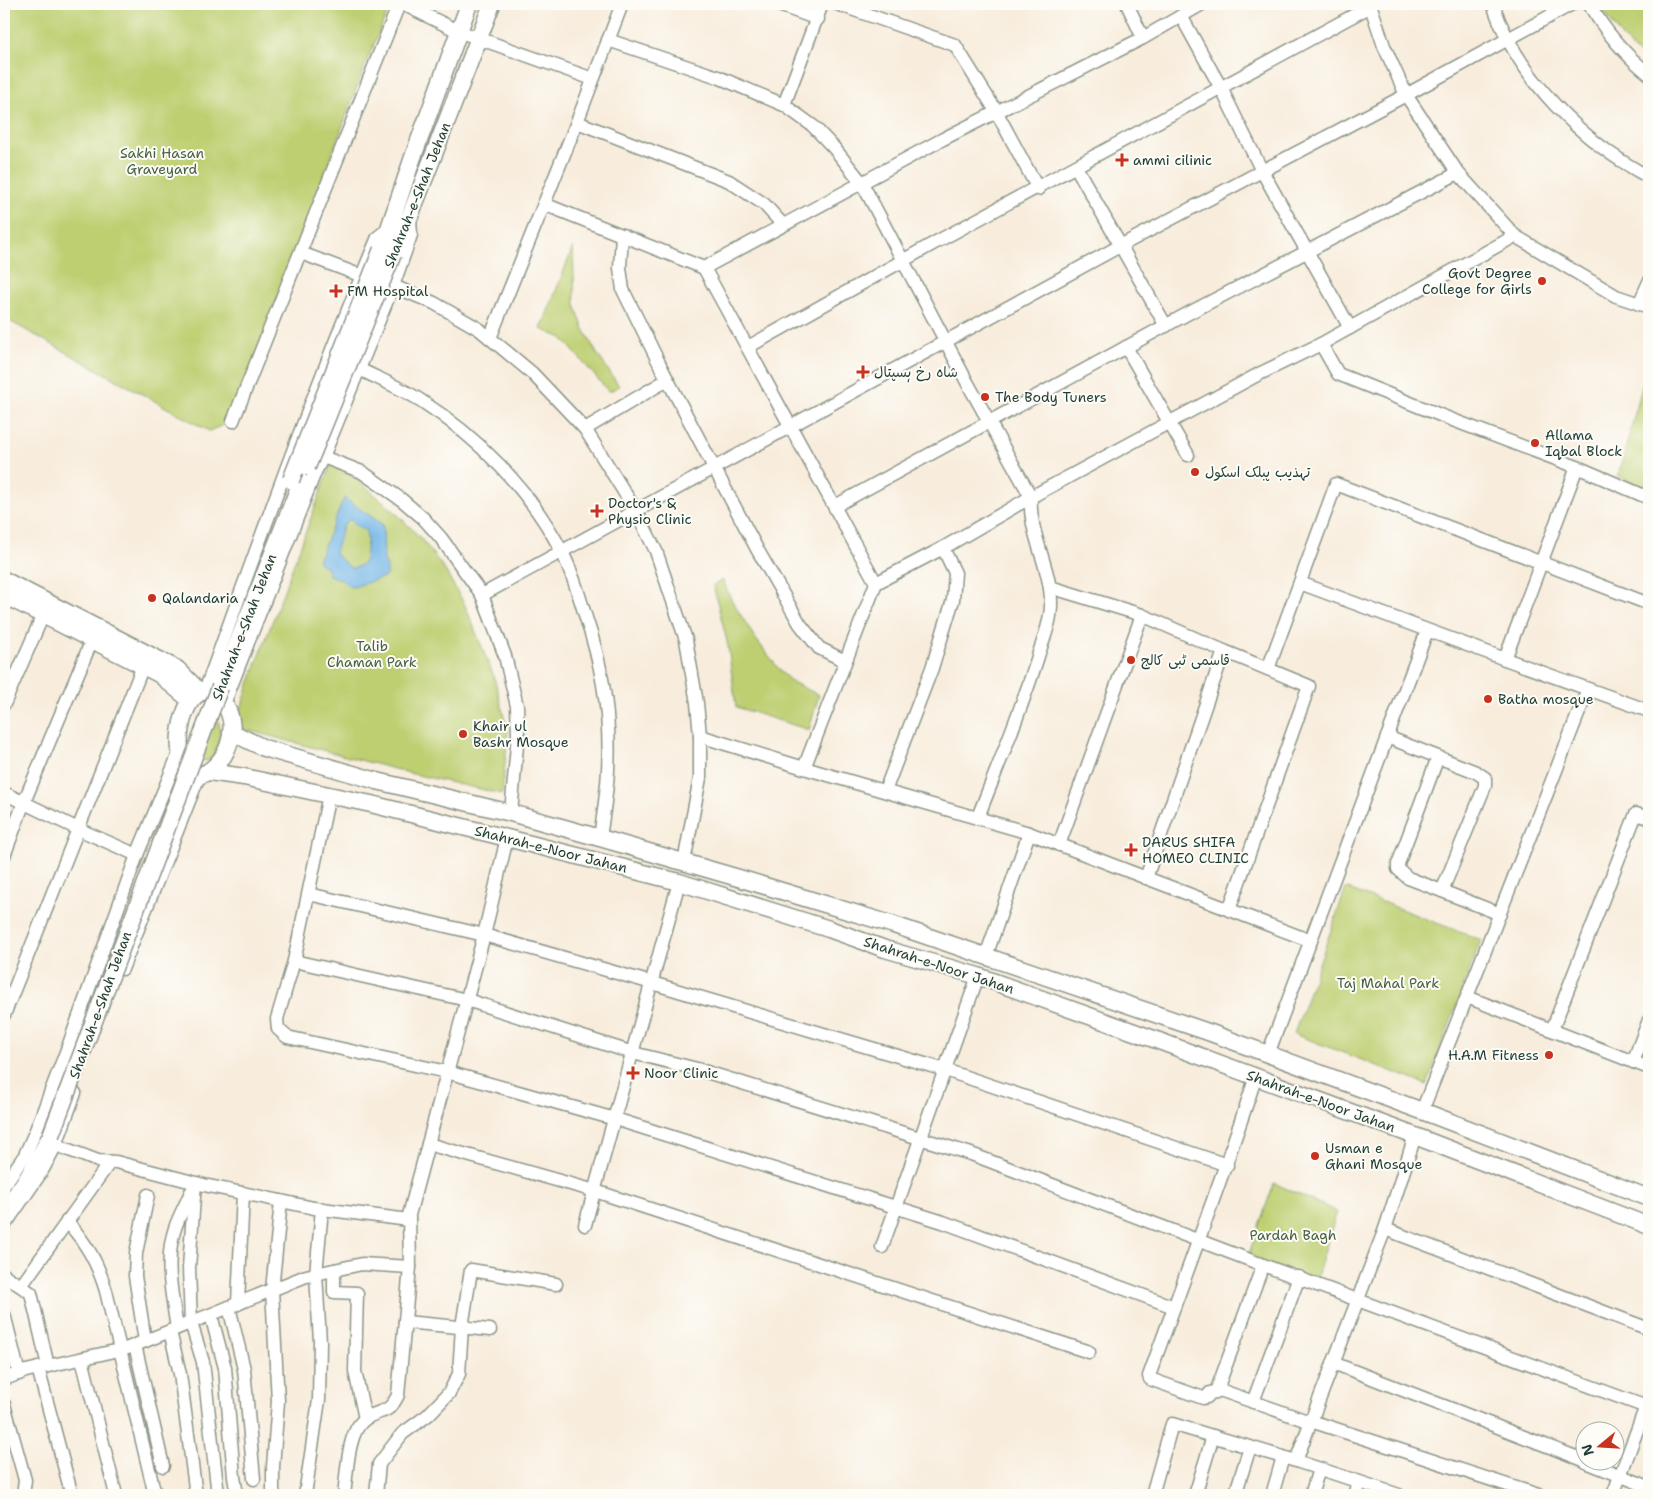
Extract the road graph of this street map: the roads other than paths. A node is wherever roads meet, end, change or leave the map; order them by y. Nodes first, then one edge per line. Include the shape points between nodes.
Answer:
1 (401, 4) edge
2 (469, 4) edge
3 (492, 4) edge
4 (622, 4) edge
5 (776, 4) edge
6 (822, 4) edge
7 (836, 4) edge
8 (1127, 4) edge
9 (1202, 4) edge
10 (1493, 4) edge
11 (1572, 4) edge
12 (1589, 4) edge
13 (1370, 5) edge
14 (1181, 16) junction
15 (818, 19) junction
16 (458, 31) junction
17 (1143, 38) junction
18 (478, 39) junction
19 (1508, 39) junction
20 (608, 40) junction
21 (1649, 74) edge
22 (593, 79) junction
23 (1221, 88) junction
24 (1406, 95) junction
25 (784, 106) junction
26 (996, 111) junction
27 (577, 122) junction
28 (1076, 167) junction
29 (1262, 171) junction
30 (1458, 173) junction
31 (1649, 177) edge
32 (862, 183) junction
33 (1038, 189) junction
34 (544, 204) junction
35 (410, 216) junction
36 (390, 226) junction
37 (783, 226) junction
38 (622, 235) junction
39 (1515, 236) junction
40 (1120, 246) junction
41 (1308, 251) junction
42 (388, 252) junction
43 (301, 253) junction
44 (904, 261) junction
45 (704, 268) junction
46 (362, 276) junction
47 (1649, 282) edge
48 (394, 286) junction
49 (1644, 306) edge
50 (1166, 326) junction
51 (1350, 328) junction
52 (490, 338) junction
53 (946, 341) junction
54 (1321, 344) junction
55 (748, 347) junction
56 (1126, 347) junction
57 (359, 369) junction
58 (667, 380) junction
59 (233, 421) dead end
60 (990, 423) junction
61 (1171, 423) junction
62 (791, 426) junction
63 (585, 429) junction
64 (1188, 455) dead end
65 (323, 457) junction
66 (289, 462) junction
67 (1577, 466) junction
68 (714, 468) junction
69 (315, 472) junction
70 (1031, 497) junction
71 (1649, 498) edge
72 (835, 506) junction
73 (636, 511) junction
74 (943, 548) junction
75 (562, 552) junction
76 (1542, 562) junction
77 (4, 580) edge
78 (876, 583) junction
79 (1300, 583) junction
80 (1050, 587) junction
81 (4, 595) edge
82 (482, 595) junction
83 (1649, 604) edge
84 (42, 614) junction
85 (1142, 615) junction
86 (1427, 631) junction
87 (92, 640) junction
88 (1224, 651) junction
89 (1505, 660) junction
90 (845, 661) junction
91 (143, 666) junction
92 (1268, 669) junction
93 (1588, 689) junction
94 (199, 694) junction
95 (4, 704) edge
96 (224, 704) junction
97 (1649, 711) edge
98 (231, 732) junction
99 (700, 736) junction
100 (1387, 737) junction
101 (180, 752) junction
102 (1438, 757) junction
103 (804, 768) junction
104 (204, 774) junction
105 (378, 781) junction
106 (885, 791) junction
107 (4, 793) edge
108 (329, 795) junction
109 (24, 802) junction
110 (372, 804) junction
111 (511, 813) junction
112 (978, 817) junction
113 (1649, 818) edge
114 (78, 829) junction
115 (1029, 834) junction
116 (507, 838) junction
117 (600, 838) junction
118 (1059, 845) junction
119 (137, 855) junction
120 (4, 856) edge
121 (684, 862) junction
122 (1146, 878) junction
123 (742, 879) junction
124 (679, 882) junction
125 (1442, 891) junction
126 (309, 894) junction
127 (737, 900) junction
128 (1229, 910) junction
129 (1500, 914) junction
130 (894, 925) junction
131 (484, 935) junction
132 (1311, 941) junction
133 (885, 949) junction
134 (986, 956) junction
135 (294, 961) junction
136 (978, 976) junction
137 (652, 983) junction
138 (1467, 997) junction
139 (467, 1000) junction
140 (4, 1015) edge
141 (1158, 1015) junction
142 (1649, 1020) edge
143 (1552, 1030) junction
144 (1151, 1038) junction
145 (633, 1053) junction
146 (1268, 1054) junction
147 (1633, 1062) junction
148 (1649, 1068) edge
149 (945, 1070) junction
150 (447, 1072) junction
151 (1256, 1076) junction
152 (1422, 1111) junction
153 (615, 1119) junction
154 (1415, 1136) junction
155 (921, 1138) junction
156 (428, 1144) junction
157 (56, 1145) junction
158 (1530, 1153) junction
159 (110, 1162) junction
160 (1226, 1165) junction
161 (1521, 1177) junction
162 (196, 1183) junction
163 (4, 1185) edge
164 (595, 1191) junction
165 (243, 1193) junction
166 (4, 1195) edge
167 (148, 1195) dead end
168 (1649, 1198) edge
169 (281, 1201) junction
170 (896, 1208) junction
171 (322, 1209) junction
172 (4, 1211) edge
173 (409, 1220) junction
174 (67, 1221) junction
175 (585, 1224) dead end
176 (4, 1226) edge
177 (1649, 1226) edge
178 (1385, 1229) junction
179 (1200, 1241) junction
180 (882, 1248) dead end
181 (1263, 1265) junction
182 (410, 1267) junction
183 (334, 1270) junction
184 (316, 1274) junction
185 (4, 1275) edge
186 (1299, 1277) junction
187 (556, 1284) dead end
188 (20, 1286) junction
189 (272, 1290) junction
190 (1358, 1299) junction
191 (234, 1306) junction
192 (1174, 1306) junction
193 (4, 1314) edge
194 (211, 1315) junction
195 (405, 1322) junction
196 (191, 1323) junction
197 (462, 1327) junction
198 (1649, 1329) edge
199 (174, 1330) junction
200 (490, 1330) dead end
201 (140, 1343) junction
202 (121, 1350) junction
203 (1089, 1352) dead end
204 (82, 1359) junction
205 (1334, 1364) junction
206 (43, 1367) junction
207 (19, 1374) junction
208 (4, 1379) edge
209 (1217, 1388) junction
210 (1253, 1402) junction
211 (4, 1404) edge
212 (1648, 1404) edge
213 (365, 1419) junction
214 (1311, 1421) junction
215 (1213, 1436) junction
216 (1250, 1447) junction
217 (1283, 1457) junction
218 (1576, 1457) edge
219 (1296, 1461) junction
220 (163, 1466) dead end
221 (1319, 1469) junction
222 (1614, 1472) edge
223 (273, 1475) junction
224 (1621, 1475) junction
225 (254, 1479) junction
226 (1359, 1482) junction
227 (1649, 1487) edge
228 (236, 1490) edge
229 (22, 1495) edge
230 (74, 1495) edge
231 (116, 1495) edge
232 (155, 1495) edge
233 (196, 1495) edge
234 (218, 1495) edge
235 (274, 1495) edge
236 (305, 1495) edge
237 (344, 1495) edge
238 (376, 1495) edge
239 (1152, 1495) edge
240 (1195, 1495) edge
241 (1235, 1495) edge
242 (1272, 1495) edge
243 (1311, 1495) edge
244 (1355, 1495) edge
245 (1395, 1495) edge
246 (1538, 1495) edge
247 (1613, 1495) edge

1 - 16 street
1 - 43 street
2 - 16 main road, Shahrah-e-Shah Jehan
3 - 18 main road, Shahrah-e-Shah Jehan
4 - 20 street
5 - 15 street
6 - 15 street
7 - 26 street via 955,45
8 - 17 street
9 - 14 street
10 - 19 street
11 - 19 street
12 - 21 street via 1620,48
13 - 23 street
13 - 24 street
14 - 17 street
14 - 23 street
15 - 25 street
16 - 18 street
16 - 36 main road, Shahrah-e-Shah Jehan
17 - 26 street
18 - 22 street
18 - 35 main road, Shahrah-e-Shah Jehan
19 - 24 street
19 - 31 street via 1535,80 1578,128 1608,152
20 - 22 street
20 - 25 street via 718,77
22 - 27 street
23 - 28 street
23 - 29 street
24 - 29 street
24 - 30 street
25 - 32 street via 813,126
26 - 32 street
26 - 33 street
27 - 34 street
27 - 37 street via 729,181 764,204
28 - 33 street
28 - 40 street
29 - 40 street
29 - 41 street
30 - 39 street
30 - 41 street
32 - 37 street
32 - 44 street
33 - 44 street
34 - 38 street
34 - 52 street
35 - 42 main road, Shahrah-e-Shah Jehan
35 - 48 street via 411,235
36 - 42 main road, Shahrah-e-Shah Jehan
36 - 46 street via 378,237
37 - 45 street
38 - 45 street
38 - 58 street via 620,268 623,290
39 - 49 street via 1616,296
39 - 51 street
40 - 50 street
40 - 53 street
41 - 50 street
41 - 51 street
42 - 166 main road, Shahrah-e-Shah Jehan, bridge via 210,685 52,1104 29,1157
42 - 172 main road, Shahrah-e-Shah Jehan, bridge via 62,1107 38,1162
43 - 46 street
43 - 59 street
44 - 53 street
44 - 55 street
45 - 55 street
46 - 66 street
47 - 49 street
48 - 52 street via 434,303
48 - 57 street
50 - 56 street
51 - 54 street
52 - 63 street via 532,373
53 - 60 street
53 - 62 street
54 - 61 street
54 - 67 street via 1338,374
55 - 62 street
56 - 60 street
56 - 61 street
57 - 65 street
57 - 75 street via 437,412 501,466 532,503
58 - 63 street
58 - 68 street
60 - 70 street
60 - 72 street
61 - 64 street
61 - 70 street
62 - 68 street
62 - 72 street
63 - 73 street
65 - 69 street
65 - 82 street via 362,472 409,506 441,538
66 - 69 street
66 - 94 street
67 - 71 street
67 - 76 street
68 - 73 street
68 - 90 street via 800,624 819,648
69 - 96 street
70 - 74 street
70 - 80 street via 1032,520
72 - 78 street
73 - 75 street
73 - 99 street via 656,551 686,640
74 - 78 street
74 - 106 street via 955,573 953,600 932,668
75 - 82 street
75 - 117 street via 581,600 602,673 608,762
76 - 79 street via 1336,484
76 - 83 street
76 - 89 street
77 - 94 main road via 176,669
78 - 90 street
79 - 86 street
79 - 92 street
80 - 85 street
80 - 112 street via 1051,605 1033,674
81 - 84 main road
82 - 111 street via 505,656 517,706 518,734
84 - 87 main road
84 - 95 street
85 - 88 street
85 - 118 street
86 - 89 street
86 - 100 street
87 - 91 main road
87 - 109 street
88 - 92 street
88 - 122 street
89 - 93 street
90 - 103 street
91 - 94 main road
91 - 114 street
92 - 128 street via 1309,686
93 - 97 street
93 - 129 street
94 - 96 main road via 215,696
94 - 101 main road via 184,714
96 - 98 main road via 232,725
98 - 104 main road via 220,762
98 - 105 main road, Shahrah-e-Noor Jahan via 264,748
99 - 103 street
99 - 121 street via 700,778
100 - 102 street
100 - 132 street
101 - 104 main road via 190,772
101 - 119 street
102 - 125 street via 1398,869 1408,878
102 - 125 street via 1476,772 1485,778 1486,783
103 - 106 street
104 - 108 main road, Shahrah-e-Noor Jahan via 244,777
104 - 157 street via 165,859
105 - 110 main road
105 - 111 main road, Shahrah-e-Noor Jahan
106 - 112 street
107 - 109 street
108 - 110 main road, Shahrah-e-Noor Jahan
108 - 126 street
109 - 114 street
109 - 120 street
110 - 116 main road, Shahrah-e-Noor Jahan
111 - 117 main road, Shahrah-e-Noor Jahan
112 - 115 street
113 - 143 street via 1636,814
114 - 119 street
114 - 140 street
115 - 118 street
115 - 134 street
116 - 124 main road, Shahrah-e-Noor Jahan
116 - 131 street
117 - 121 main road, Shahrah-e-Noor Jahan
118 - 122 street
119 - 163 street via 36,1130 25,1155
121 - 123 main road, Shahrah-e-Noor Jahan
122 - 128 street
123 - 127 main road
123 - 130 main road, Shahrah-e-Noor Jahan
124 - 127 main road, Shahrah-e-Noor Jahan
124 - 137 street
125 - 129 street
126 - 131 street
126 - 135 street
127 - 133 main road, Shahrah-e-Noor Jahan
128 - 132 street
129 - 138 street
130 - 133 main road
130 - 134 main road, Shahrah-e-Noor Jahan
131 - 137 street
131 - 139 street
132 - 146 street
133 - 136 main road, Shahrah-e-Noor Jahan
134 - 141 main road, Shahrah-e-Noor Jahan
135 - 139 street
135 - 150 street via 277,1019 278,1028 287,1037
136 - 144 main road, Shahrah-e-Noor Jahan
136 - 149 street
137 - 145 street
137 - 149 street
138 - 143 street
138 - 152 street
139 - 145 street
139 - 150 street
141 - 144 main road
141 - 146 main road, Shahrah-e-Noor Jahan
142 - 147 street
143 - 147 street
144 - 151 main road, Shahrah-e-Noor Jahan
145 - 153 street
145 - 155 street
146 - 152 main road, Shahrah-e-Noor Jahan
147 - 148 street
149 - 155 street
149 - 160 street
150 - 153 street
150 - 156 street
151 - 154 main road, Shahrah-e-Noor Jahan
151 - 160 street
152 - 158 main road, Shahrah-e-Noor Jahan
153 - 164 street
153 - 170 street
154 - 161 main road, Shahrah-e-Noor Jahan
154 - 178 street
155 - 170 street
155 - 179 street
156 - 164 street
156 - 173 street
157 - 159 street via 98,1161
157 - 176 street
158 - 161 main road
158 - 168 main road, Shahrah-e-Noor Jahan
159 - 162 street
159 - 174 street
160 - 179 street
161 - 177 main road, Shahrah-e-Noor Jahan
162 - 165 street
162 - 196 street via 189,1268
162 - 199 street via 171,1243
164 - 175 street
164 - 203 street
165 - 169 street
165 - 191 street
167 - 201 street via 136,1253
169 - 171 street
169 - 189 street
170 - 180 street
170 - 192 street via 944,1222
171 - 173 street
171 - 184 street
173 - 182 street
174 - 188 street
174 - 202 street via 86,1244 99,1268
178 - 190 street
178 - 198 street
179 - 181 street
179 - 192 street
181 - 186 street
181 - 209 street
182 - 183 street via 362,1264
182 - 195 street
183 - 184 street
183 - 213 street via 334,1292 357,1293 355,1371
184 - 189 street
184 - 236 street via 319,1400
185 - 188 street
186 - 190 street
186 - 210 street
187 - 197 street via 471,1270
188 - 206 street via 32,1293
189 - 191 street
189 - 223 street via 278,1402
190 - 205 street
190 - 212 street
191 - 194 street
191 - 225 street via 244,1369
192 - 209 street via 1150,1379 1203,1398
193 - 207 street
194 - 196 street
194 - 228 street via 225,1368
195 - 197 street
195 - 213 street via 398,1395 394,1405
196 - 199 street
196 - 234 street via 203,1362
197 - 200 street
197 - 238 street via 459,1374 449,1394 402,1434 380,1464
199 - 201 street
199 - 233 street
201 - 202 street
201 - 220 street
202 - 204 street
202 - 232 street
204 - 206 street
204 - 231 street
205 - 214 street
205 - 218 street
206 - 207 street
206 - 230 street
207 - 208 street
209 - 210 street
210 - 214 street
211 - 229 street via 25,1480
212 - 224 street
213 - 237 street via 353,1435
214 - 219 street
214 - 246 street
215 - 216 street
215 - 239 street via 1172,1424
215 - 240 street
216 - 217 street
216 - 241 street
217 - 219 street
217 - 242 street
219 - 221 street
221 - 226 street
221 - 243 street
222 - 224 street
223 - 225 street
223 - 235 street
224 - 227 street
224 - 247 street
225 - 228 street
226 - 244 street
226 - 245 street

